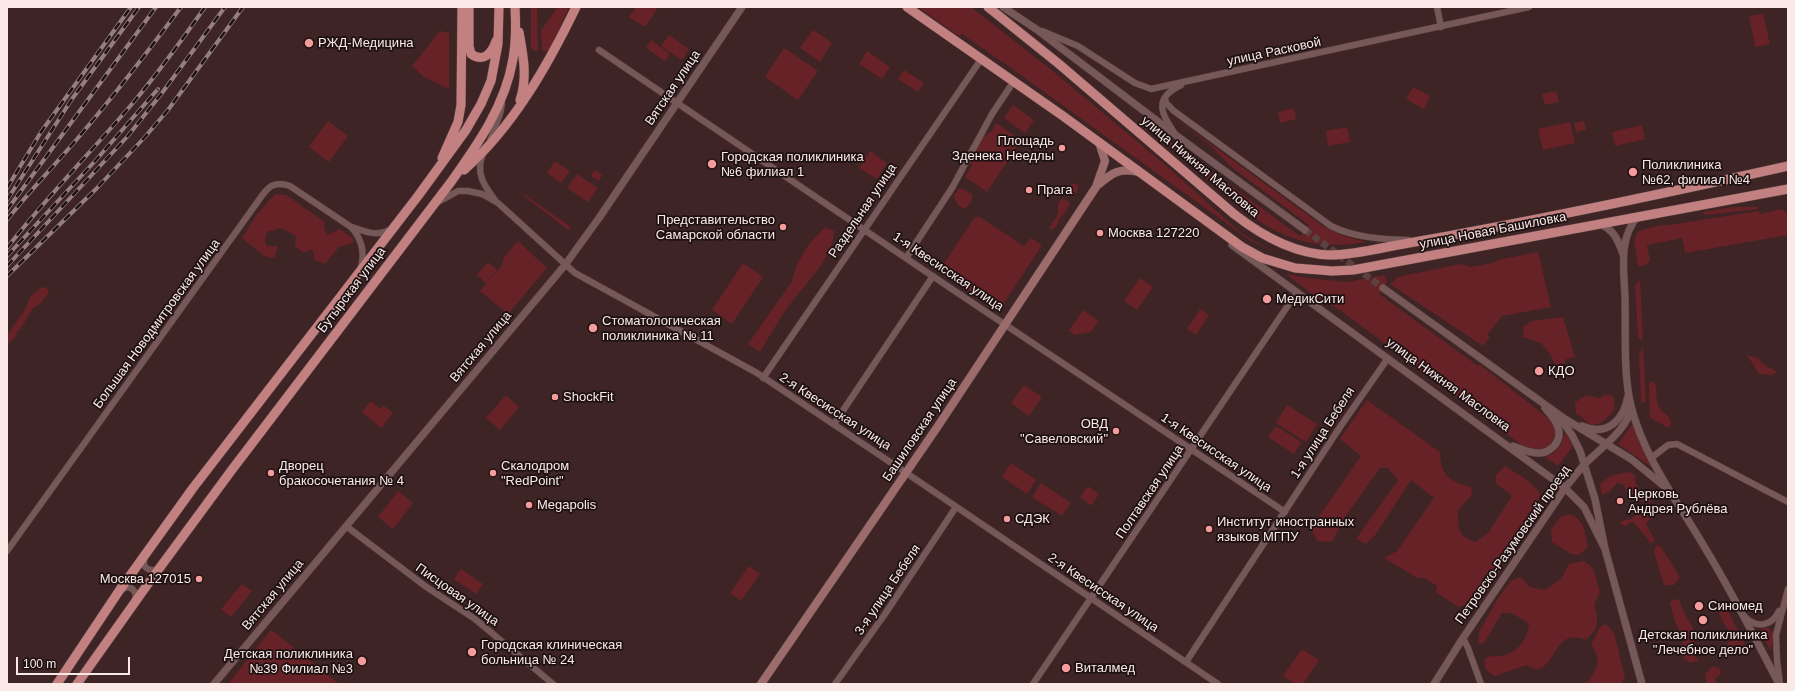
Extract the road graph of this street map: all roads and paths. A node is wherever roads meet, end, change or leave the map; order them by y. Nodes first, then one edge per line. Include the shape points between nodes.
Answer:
1 (462, 7) edge
2 (469, 7) edge
3 (499, 7) edge
4 (576, 7) edge
5 (742, 7) edge
6 (907, 7) edge
7 (988, 7) edge
8 (1003, 7) edge
9 (1437, 7) edge
10 (1529, 7) edge
11 (515, 8) edge
12 (1441, 27) junction
13 (1036, 29) junction
14 (499, 30) junction
15 (600, 50) dead end
16 (982, 58) junction
17 (1014, 81) junction
18 (1188, 82) junction
19 (505, 89) junction
20 (1165, 99) junction
21 (677, 103) junction
22 (514, 113) junction
23 (1177, 136) junction
24 (1099, 142) junction
25 (486, 150) junction
26 (1788, 166) edge
27 (1140, 172) junction
28 (435, 174) junction
29 (451, 182) junction
30 (1096, 187) junction
31 (1788, 189) edge
32 (498, 203) junction
33 (434, 205) junction
34 (1638, 216) junction
35 (1599, 223) junction
36 (1211, 225) junction
37 (351, 227) junction
38 (394, 228) junction
39 (864, 229) junction
40 (1305, 230) tunnel mouth
41 (1420, 241) junction
42 (1623, 254) junction
43 (906, 258) junction
44 (565, 265) junction
45 (360, 272) junction
46 (933, 276) junction
47 (1383, 288) tunnel mouth
48 (1297, 292) junction
49 (1005, 324) junction
50 (1388, 358) junction
51 (763, 378) junction
52 (1628, 392) junction
53 (1536, 398) junction
54 (1632, 407) junction
55 (1556, 412) junction
56 (1565, 419) junction
57 (834, 424) junction
58 (1606, 443) junction
59 (1505, 444) junction
60 (1191, 450) junction
61 (1651, 458) junction
62 (1584, 465) junction
63 (906, 472) junction
64 (1565, 488) junction
65 (1671, 493) junction
66 (1788, 502) edge
67 (956, 507) junction
68 (1285, 512) junction
69 (346, 526) junction
70 (1605, 549) junction
71 (7, 551) edge
72 (145, 555) junction
73 (160, 567) junction
74 (1788, 589) edge
75 (119, 591) junction
76 (1092, 599) junction
77 (134, 602) junction
78 (1783, 604) junction
79 (1744, 616) junction
80 (1463, 638) junction
81 (1186, 662) junction
82 (57, 684) edge
83 (77, 684) edge
84 (214, 684) edge
85 (554, 684) edge
86 (761, 684) edge
87 (836, 684) edge
88 (1033, 684) edge
89 (1218, 684) edge
90 (1434, 684) edge
91 (1481, 684) edge
92 (1642, 684) edge
93 (1779, 684) edge

1 - 28 main road via 462,94 459,117
2 - 14 main road via 468,46 469,51 475,56 488,55
3 - 14 main road, Бутырская улица
4 - 22 main road via 554,53
5 - 21 street, Вятская улица
6 - 16 main road, улица Нижняя Масловка
7 - 41 main road, улица Нижняя Масловка via 1060,64 1234,214 1270,238 1309,253 1330,255
8 - 13 street, улица Нижняя Масловка
9 - 12 street
10 - 12 street, улица Расковой
11 - 19 main road, Бутырская улица via 514,52
11 - 22 main road via 525,66 524,86
12 - 18 street, улица Расковой
13 - 18 street, улица Расковой via 1078,46 1144,88
13 - 23 street, улица Нижняя Масловка
14 - 28 main road, Бутырская улица via 497,57 488,90 470,124
15 - 21 street, 1-я Квесисская улица
16 - 17 main road, улица Нижняя Масловка
16 - 39 street, Раздельная улица
17 - 24 main road, улица Нижняя Масловка
17 - 43 street via 992,114 952,188
18 - 20 street via 1172,90
19 - 25 street, 2-я Квесисская улица via 500,114
19 - 29 main road, Бутырская улица via 483,136
20 - 23 street, улица Нижняя Масловка via 1162,112
20 - 41 street, улица Нижняя Масловка via 1174,111 1331,226 1367,237
21 - 39 street, 1-я Квесисская улица
21 - 44 street, Вятская улица
22 - 25 main road
23 - 40 street, улица Нижняя Масловка
24 - 27 main road, улица Нижняя Масловка
24 - 30 main road, Башиловская улица via 1105,161
25 - 29 main road
25 - 32 street, 2-я Квесисская улица via 481,159 480,173 486,188
26 - 41 main road, улица Новая Башиловка
27 - 30 main road, Башиловская улица via 1116,172
27 - 36 main road, улица Нижняя Масловка
28 - 38 main road, Бутырская улица
29 - 33 main road, Бутырская улица
30 - 49 main road, Башиловская улица
31 - 34 main road, улица Новая Башиловка
32 - 33 street, 2-я Квесисская улица via 482,194 463,191 449,194
32 - 44 street, 2-я Квесисская улица
33 - 73 main road, Бутырская улица
34 - 35 main road, улица Новая Башиловка
34 - 42 street via 1628,229
35 - 36 main road, улица Новая Башиловка via 1353,270 1332,271 1295,268 1262,258
35 - 42 street via 1610,229
36 - 48 street, улица Нижняя Масловка via 1238,250
37 - 38 street, Большая Новодмитровская улица via 378,234
37 - 45 street, Большая Новодмитровская улица via 358,234 363,250
37 - 71 street, Большая Новодмитровская улица via 290,186 277,183 267,189
38 - 45 main road, Бутырская улица
39 - 43 street, 1-я Квесисская улица
39 - 51 street, Раздельная улица
42 - 52 street
43 - 46 street, 1-я Квесисская улица
44 - 51 street, 2-я Квесисская улица
44 - 69 street, Вятская улица
45 - 72 main road, Бутырская улица via 193,488
46 - 49 street, 1-я Квесисская улица
46 - 57 street
47 - 53 street
48 - 50 street, улица Нижняя Масловка
48 - 60 street, Полтавская улица
49 - 60 street, 1-я Квесисская улица
49 - 63 main road, Башиловская улица
50 - 59 street, улица Нижняя Масловка
50 - 68 street, 1-я улица Бебеля via 1340,426
51 - 57 street, 2-я Квесисская улица
52 - 54 street
52 - 56 street via 1622,415 1605,428 1586,428
53 - 55 street
53 - 59 street via 1557,424 1557,441 1550,449 1541,453
54 - 58 street, Петровско-Разумовский проезд via 1625,422
54 - 61 street
55 - 56 street
55 - 62 street via 1572,435
56 - 58 street
57 - 63 street, 2-я Квесисская улица
58 - 62 street, Петровско-Разумовский проезд
58 - 65 street via 1637,463
59 - 64 street, улица Нижняя Масловка
60 - 68 street, 1-я Квесисская улица
60 - 76 street, Полтавская улица
61 - 65 street
61 - 66 street via 1668,445 1677,444
62 - 64 street, Петровско-Разумовский проезд
62 - 70 street via 1596,499
63 - 67 street, 2-я Квесисская улица
63 - 86 main road, Башиловская улица
64 - 70 street, улица Нижняя Масловка via 1584,507
64 - 80 street, Петровско-Разумовский проезд
65 - 79 street
67 - 76 street, 2-я Квесисская улица
67 - 87 street, 3-я улица Бебеля
68 - 81 street, 1-я улица Бебеля
69 - 84 street, Вятская улица
69 - 85 street, Писцовая улица via 425,586 475,619
70 - 92 street
72 - 73 street via 145,567 155,570
72 - 75 main road, Бутырская улица
73 - 77 main road, Бутырская улица
74 - 78 street
75 - 77 street via 124,587 134,590
75 - 82 main road, Бутырская улица
76 - 81 street, 2-я Квесисская улица
76 - 88 street, Полтавская улица
77 - 83 main road, Бутырская улица
78 - 79 street via 1777,616 1767,624 1758,625
78 - 93 street via 1776,635
79 - 93 street
80 - 90 street, Петровско-Разумовский проезд
80 - 91 street
81 - 89 street, 2-я Квесисская улица

